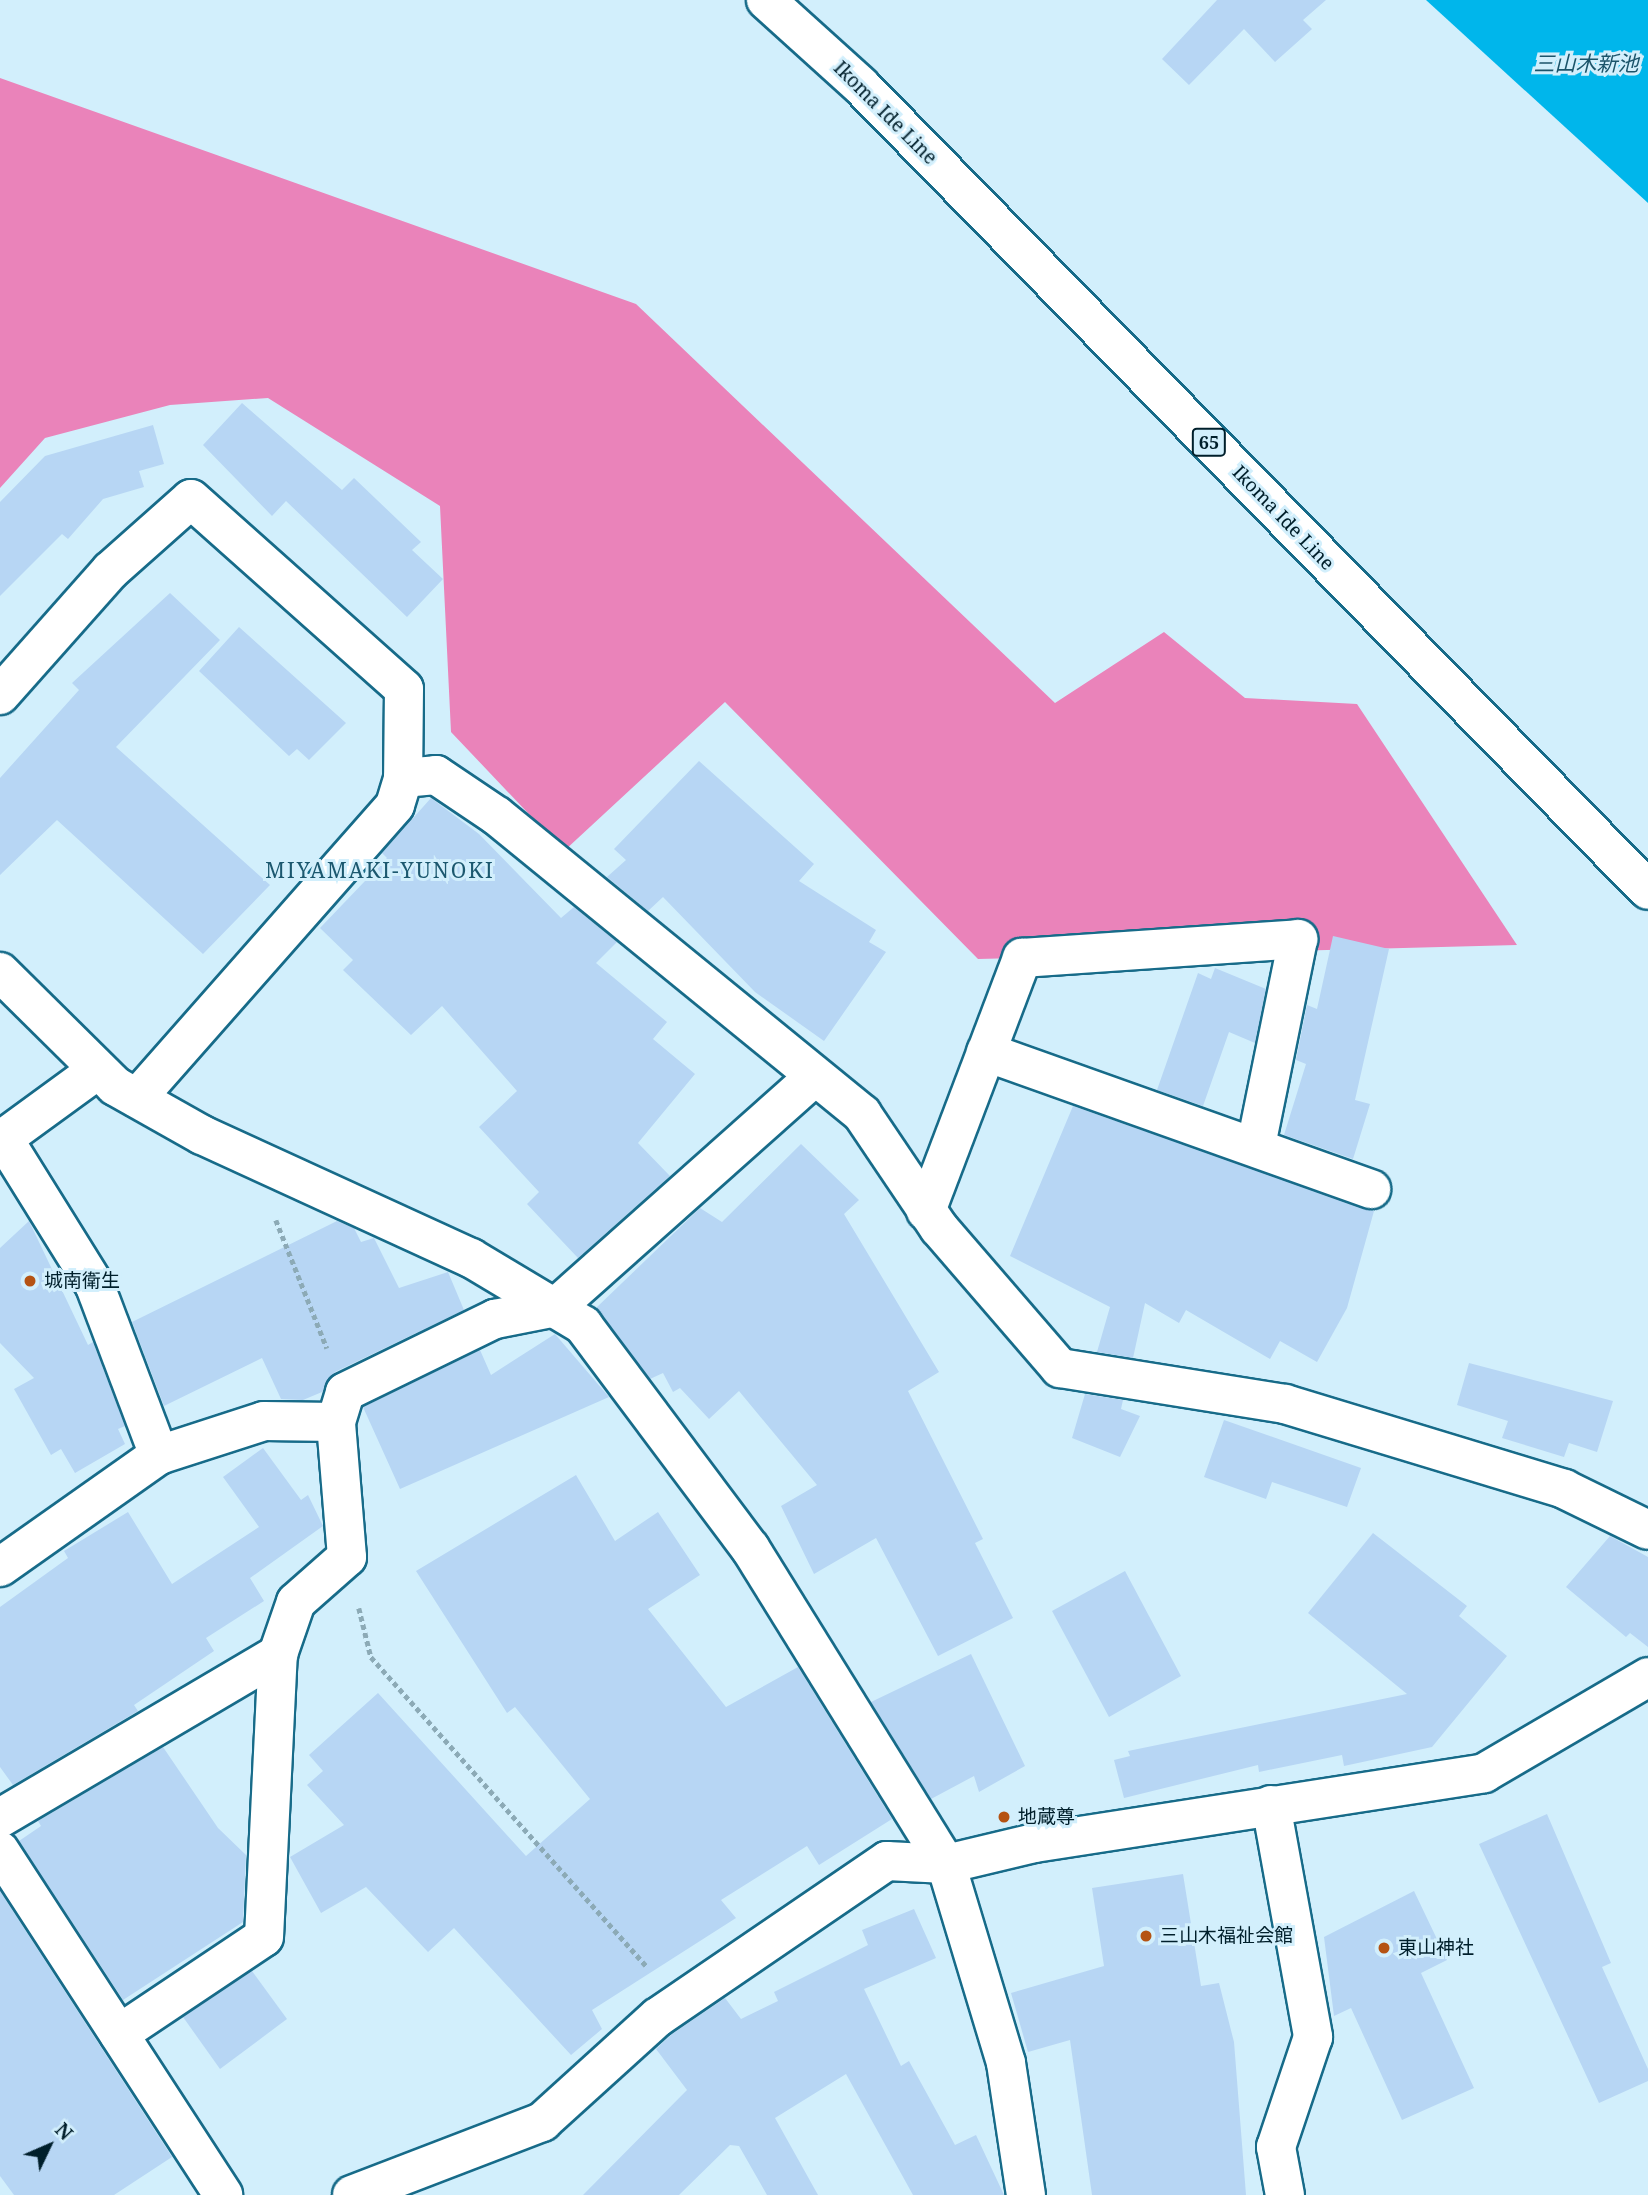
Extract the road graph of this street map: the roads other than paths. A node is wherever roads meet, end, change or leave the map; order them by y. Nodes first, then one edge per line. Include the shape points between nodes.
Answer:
1 (766, 0) edge
2 (0, 695) edge
3 (403, 778) junction
4 (1648, 890) edge
5 (0, 972) edge
6 (986, 1052) junction
7 (96, 1071) junction
8 (812, 1079) junction
9 (137, 1098) junction
10 (2, 1139) edge
11 (1256, 1146) junction
12 (1371, 1189) dead end
13 (926, 1210) junction
14 (556, 1307) junction
15 (341, 1407) junction
16 (159, 1455) junction
17 (1648, 1530) edge
18 (0, 1567) edge
19 (278, 1654) junction
20 (1643, 1687) edge
21 (1271, 1805) junction
22 (0, 1818) edge
23 (0, 1851) edge
24 (946, 1864) junction
25 (119, 2034) junction
26 (391, 2188) edge
27 (223, 2195) edge
28 (352, 2195) edge
29 (1026, 2195) edge
30 (1285, 2195) edge

1 - 4 street, Ikoma Ide Line / 65 via 860,85
2 - 3 street via 110,571 191,499 404,689
3 - 8 street via 436,775 497,816
3 - 9 street via 395,805
5 - 7 street
6 - 11 street
6 - 11 street via 1022,958 1298,939
6 - 13 street
7 - 9 street
7 - 10 street
8 - 13 street via 862,1114
8 - 14 street
9 - 14 street via 251,1158 471,1258
10 - 16 street via 95,1286
11 - 12 street
13 - 17 street via 1060,1368 1285,1404 1564,1489
14 - 15 street via 495,1319
14 - 24 street via 583,1325 750,1548
15 - 16 street via 264,1421
15 - 19 street via 347,1557 296,1602
16 - 18 street
19 - 22 street
19 - 25 street via 264,1937
20 - 21 street via 1484,1773
21 - 24 street via 1034,1843
21 - 30 street via 1313,2037 1276,2147
23 - 25 street
24 - 26 street via 887,1861 677,2004 542,2122
24 - 29 street via 1006,2063
25 - 27 street
26 - 28 street

